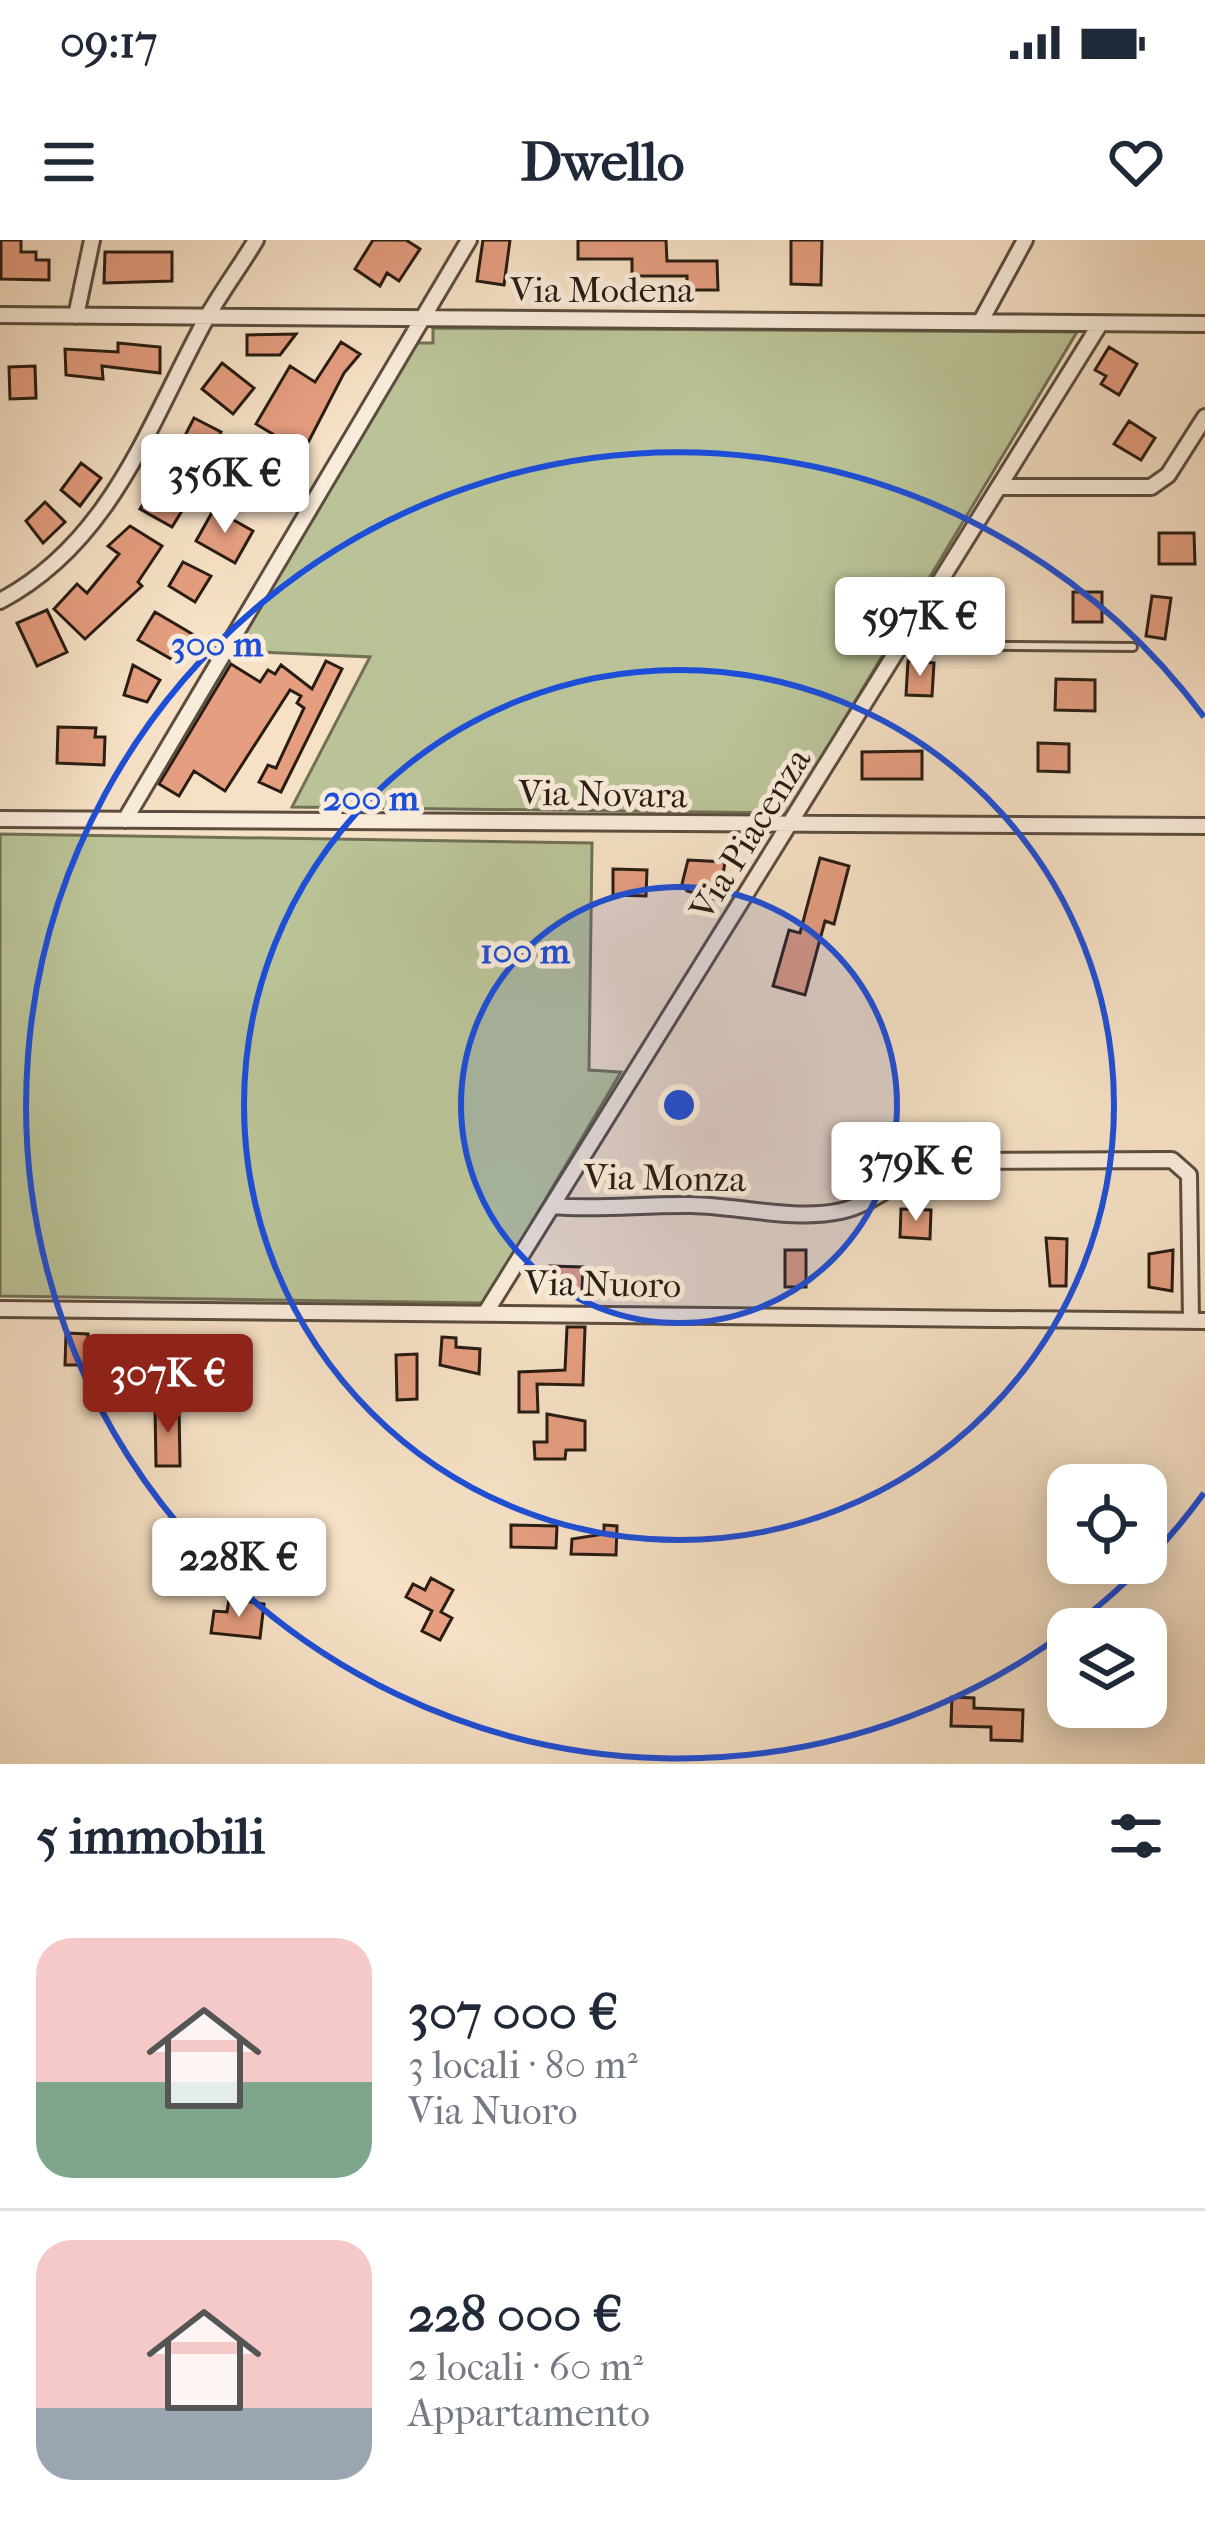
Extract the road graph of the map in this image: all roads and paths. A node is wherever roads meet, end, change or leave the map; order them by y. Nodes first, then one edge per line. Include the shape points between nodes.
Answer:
1 (92, 240) edge
2 (256, 240) edge
3 (469, 240) edge
4 (1025, 240) edge
5 (0, 315) edge
6 (76, 316) junction
7 (206, 319) junction
8 (982, 319) junction
9 (421, 321) junction
10 (1205, 323) edge
11 (1100, 324) junction
12 (1205, 417) edge
13 (1000, 487) junction
14 (0, 601) edge
15 (903, 645) junction
16 (1133, 647) dead end
17 (0, 819) edge
18 (125, 820) junction
19 (791, 826) junction
20 (1205, 826) edge
21 (552, 1206) junction
22 (0, 1309) edge
23 (486, 1312) junction
24 (1198, 1321) edge

1 - 6 street
2 - 7 street
3 - 9 street
4 - 8 street
5 - 6 street, Via Modena
6 - 7 street, Via Modena
7 - 9 street, Via Modena
7 - 14 street via 115,493 63,556
8 - 9 street, Via Modena
8 - 11 street, Via Modena
9 - 18 street
10 - 11 street, Via Modena
11 - 13 street, Via Piacenza
12 - 13 street via 1157,485
13 - 15 street, Via Piacenza
15 - 16 lane
15 - 19 street, Via Piacenza
17 - 18 street, Via Novara
18 - 19 street, Via Novara
19 - 20 street, Via Novara
19 - 21 street, Via Piacenza
21 - 23 street, Via Piacenza
21 - 24 street, Via Monza via 824,1213 861,1204 942,1162 1172,1160 1189,1172
22 - 23 street, Via Nuoro
23 - 24 street, Via Nuoro

